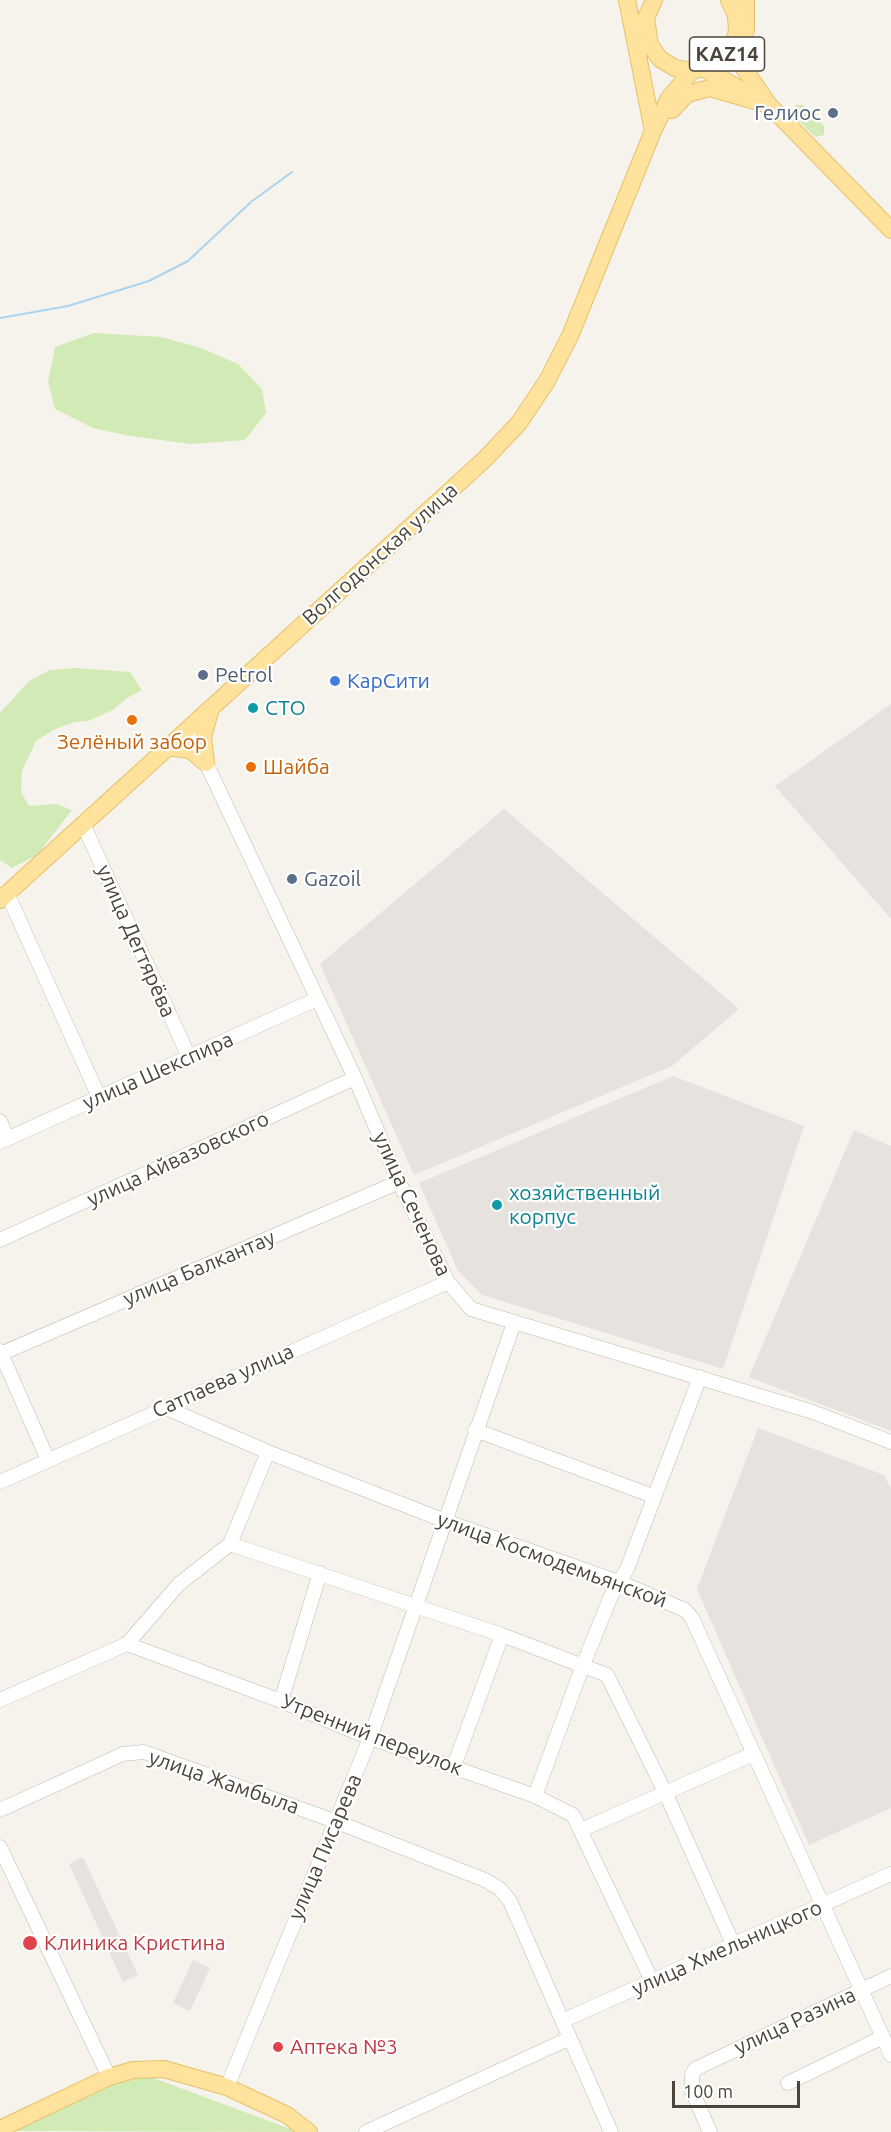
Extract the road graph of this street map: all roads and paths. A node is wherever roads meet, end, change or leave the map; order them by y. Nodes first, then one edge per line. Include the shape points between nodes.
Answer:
1 (627, 0) edge
2 (638, 0) edge
3 (654, 0) edge
4 (746, 0) edge
5 (735, 5) edge
6 (646, 18) junction
7 (737, 32) junction
8 (650, 45) junction
9 (698, 70) junction
10 (769, 105) junction
11 (653, 130) junction
12 (891, 230) edge
13 (212, 706) junction
14 (189, 727) junction
15 (167, 747) junction
16 (207, 763) junction
17 (83, 824) junction
18 (4, 897) edge
19 (317, 999) junction
20 (189, 1057) junction
21 (355, 1078) junction
22 (99, 1097) junction
23 (0, 1121) edge
24 (4, 1140) edge
25 (399, 1182) junction
26 (0, 1240) edge
27 (448, 1282) junction
28 (514, 1323) junction
29 (0, 1353) edge
30 (700, 1377) junction
31 (164, 1407) junction
32 (476, 1430) junction
33 (891, 1442) edge
34 (268, 1452) junction
35 (48, 1460) junction
36 (0, 1482) edge
37 (653, 1496) junction
38 (443, 1520) junction
39 (230, 1544) junction
40 (320, 1573) junction
41 (619, 1582) junction
42 (414, 1604) junction
43 (502, 1635) junction
44 (127, 1644) junction
45 (583, 1665) junction
46 (0, 1700) edge
47 (281, 1701) junction
48 (370, 1738) junction
49 (753, 1754) junction
50 (454, 1766) junction
51 (666, 1794) junction
52 (535, 1796) junction
53 (0, 1810) edge
54 (337, 1822) junction
55 (581, 1830) junction
56 (0, 1847) edge
57 (891, 1874) edge
58 (822, 1906) junction
59 (733, 1944) junction
60 (891, 1976) edge
61 (652, 1981) junction
62 (860, 1990) junction
63 (562, 2021) junction
64 (883, 2037) junction
65 (568, 2038) junction
66 (891, 2055) edge
67 (109, 2077) junction
68 (788, 2083) dead end
69 (227, 2087) junction
70 (0, 2129) edge
71 (309, 2132) edge
72 (366, 2132) edge
73 (611, 2132) edge
74 (710, 2132) edge

1 - 11 main road
2 - 6 main road
3 - 6 main road
4 - 10 main road via 751,58
5 - 7 main road, KAZ14
6 - 8 main road
7 - 9 main road, KAZ14 via 726,55
7 - 10 main road via 743,67
8 - 9 main road, KAZ14 via 660,59 675,68
8 - 11 main road
9 - 10 main road
9 - 11 main road, Волгодонская улица via 669,99
10 - 11 main road via 710,88 687,94
10 - 12 main road
11 - 13 main road, Волгодонская улица via 570,336 519,423 485,459
13 - 14 main road, Волгодонская улица
13 - 16 main road via 203,737
14 - 15 main road, Волгодонская улица
14 - 16 street, улица Сеченова
15 - 16 main road via 190,750
15 - 17 main road, Волгодонская улица
16 - 19 street, улица Сеченова
17 - 18 main road, Волгодонская улица
17 - 20 street, улица Дегтярёва
18 - 22 street
19 - 20 street, улица Шекспира
19 - 21 street, улица Сеченова
20 - 22 street, улица Шекспира
21 - 25 street, улица Сеченова
21 - 26 street, улица Айвазовского
22 - 24 street, улица Шекспира
23 - 24 street
25 - 27 street, улица Сеченова
25 - 29 street, улица Балкантау
27 - 28 street, улица Сеченова via 471,1309
27 - 31 street, Сатпаева улица
28 - 30 street, улица Сеченова
28 - 32 street, улица Писарева
29 - 35 street
30 - 33 street, улица Сеченова via 813,1412
30 - 37 street
31 - 34 street, улица Космодемьянской
31 - 35 street, Сатпаева улица
32 - 37 street
32 - 38 street, улица Писарева
34 - 38 street, улица Космодемьянской
34 - 39 street
35 - 36 street, Сатпаева улица
37 - 41 street
38 - 41 street, улица Космодемьянской
38 - 42 street, улица Писарева
39 - 40 street
39 - 44 street via 179,1584
40 - 42 street
40 - 47 street
41 - 45 street
41 - 49 street, улица Космодемьянской via 684,1610 692,1618
42 - 43 street
42 - 48 street, улица Писарева
43 - 45 street
43 - 50 street
44 - 46 street
44 - 47 street, Утренний переулок
45 - 51 street via 607,1675
45 - 52 street
47 - 48 street, Утренний переулок
48 - 50 street, Утренний переулок
48 - 54 street, улица Писарева
49 - 51 street
49 - 58 street, улица Космодемьянской
50 - 52 street, Утренний переулок
51 - 55 street
51 - 59 street
52 - 55 street, Утренний переулок via 573,1815
53 - 54 street, улица Жамбыла via 123,1754 144,1752
54 - 63 street, улица Жамбыла via 500,1888 510,1901
54 - 69 street, улица Писарева
55 - 61 street, Утренний переулок
56 - 67 street
57 - 58 street, улица Хмельницкого
58 - 59 street, улица Хмельницкого
58 - 62 street, улица Космодемьянской
59 - 61 street, улица Хмельницкого
60 - 62 street, улица Разина
61 - 63 street, улица Хмельницкого
62 - 64 street, улица Космодемьянской
62 - 74 street, улица Разина via 696,2069 692,2091
63 - 65 street, улица Жамбыла
64 - 66 street, улица Космодемьянской
64 - 68 street
65 - 72 street
65 - 73 street, улица Жамбыла
67 - 69 main road via 133,2070 164,2069
67 - 70 main road
69 - 71 main road via 288,2115

